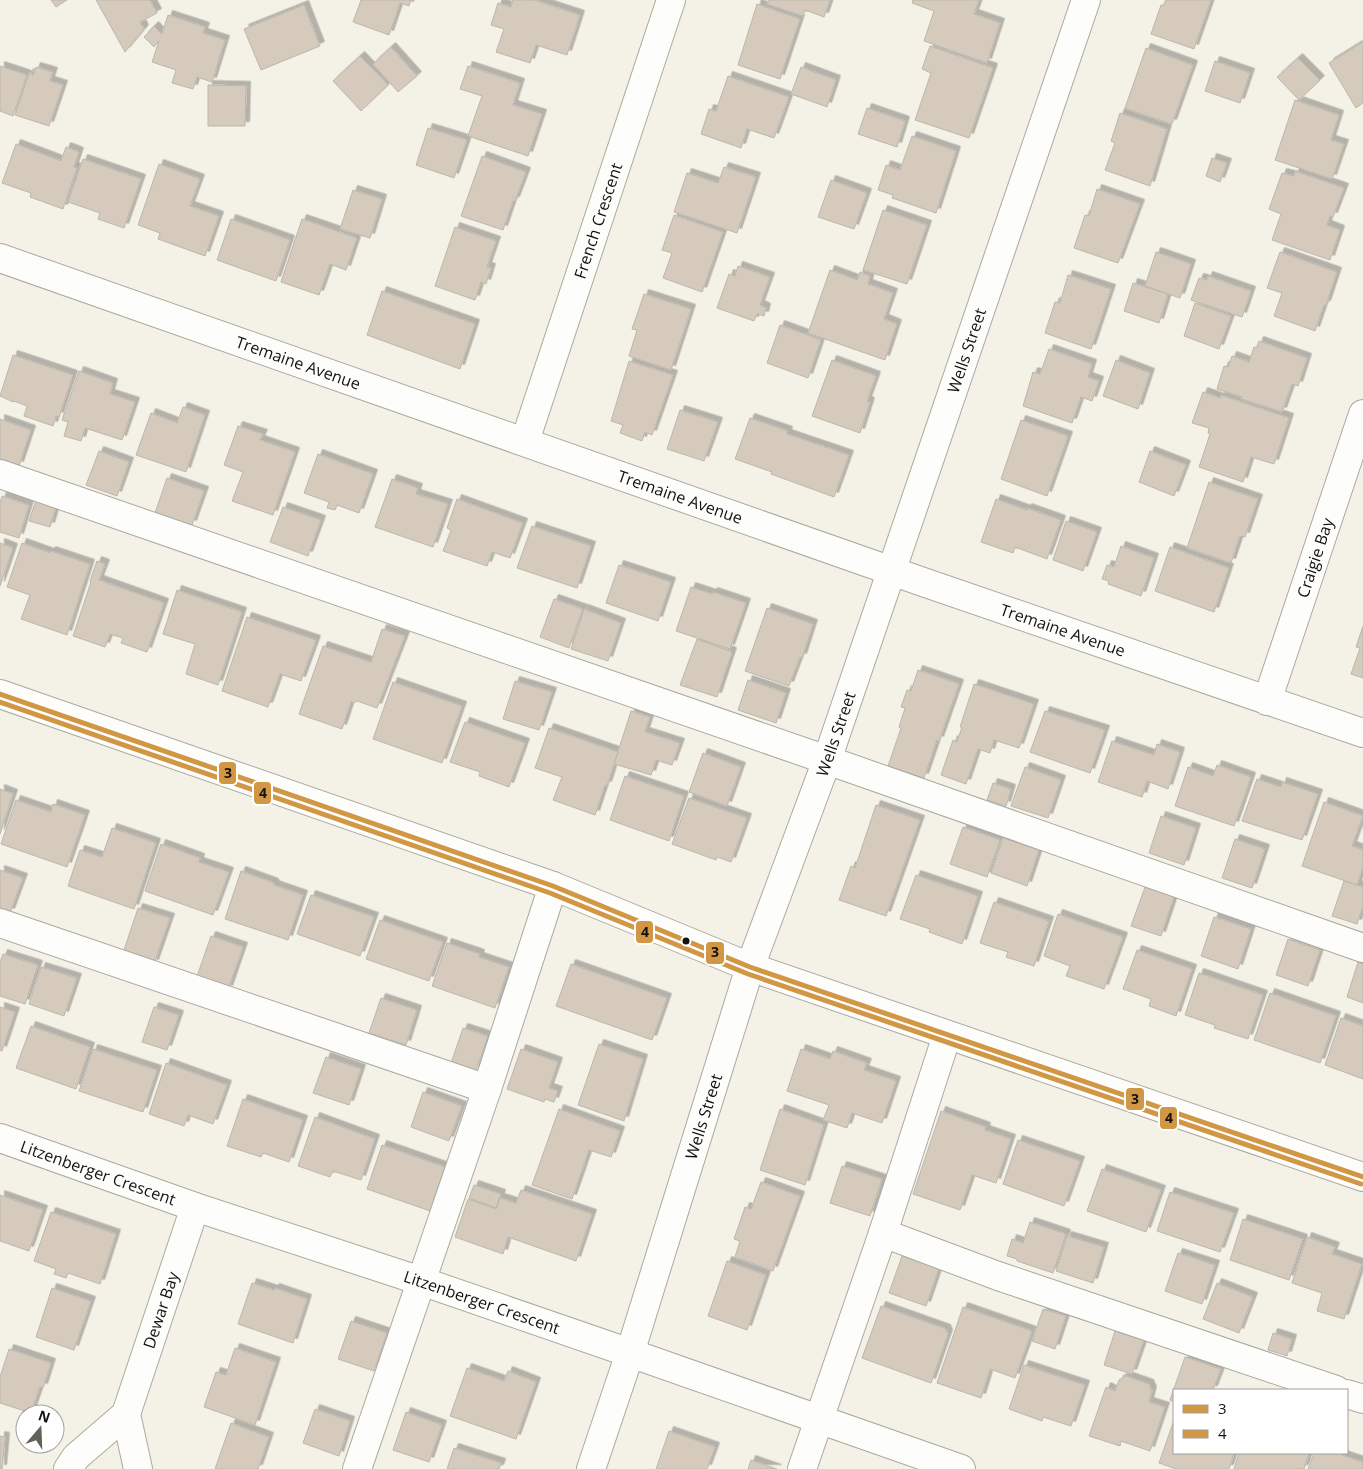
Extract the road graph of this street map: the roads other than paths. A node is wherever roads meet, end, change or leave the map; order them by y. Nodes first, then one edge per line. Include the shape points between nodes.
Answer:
1 (671, 0) edge
2 (1086, 0) edge
3 (1, 261) edge
4 (1363, 414) edge
5 (524, 441) junction
6 (0, 474) edge
7 (892, 570) junction
8 (0, 694) edge
9 (1267, 701) junction
10 (1363, 733) edge
11 (827, 760) junction
12 (553, 886) junction
13 (0, 923) edge
14 (1363, 948) edge
15 (750, 967) junction
16 (947, 1035) junction
17 (487, 1089) junction
18 (0, 1138) edge
19 (1363, 1177) edge
20 (195, 1207) junction
21 (883, 1234) junction
22 (421, 1281) junction
23 (630, 1353) junction
24 (1333, 1389) edge
25 (1348, 1394) edge
26 (1363, 1399) edge
27 (126, 1414) junction
28 (819, 1420) junction
29 (68, 1469) edge
30 (138, 1469) edge
31 (357, 1469) edge
32 (590, 1469) edge
33 (802, 1469) edge
34 (961, 1469) edge

1 - 5 street, French Crescent
2 - 7 street, Wells Street
3 - 5 street, Tremaine Avenue
4 - 9 street, Craigie Bay
5 - 7 street, Tremaine Avenue
6 - 11 street
7 - 9 street, Tremaine Avenue
7 - 11 street, Wells Street
8 - 12 street
9 - 10 street, Tremaine Avenue
11 - 14 street
11 - 15 street, Wells Street
12 - 15 street
12 - 17 street
13 - 17 street
15 - 16 street
15 - 23 street, Wells Street
16 - 19 street
16 - 21 street
17 - 22 street
18 - 20 street, Litzenberger Crescent
20 - 22 street, Litzenberger Crescent
20 - 27 street, Dewar Bay
21 - 24 street
21 - 28 street
22 - 23 street, Litzenberger Crescent
22 - 31 street
23 - 28 street, Litzenberger Crescent
23 - 32 street, Wells Street
25 - 26 street
27 - 29 street via 76,1457
27 - 30 street
28 - 33 street
28 - 34 street, Litzenberger Crescent

